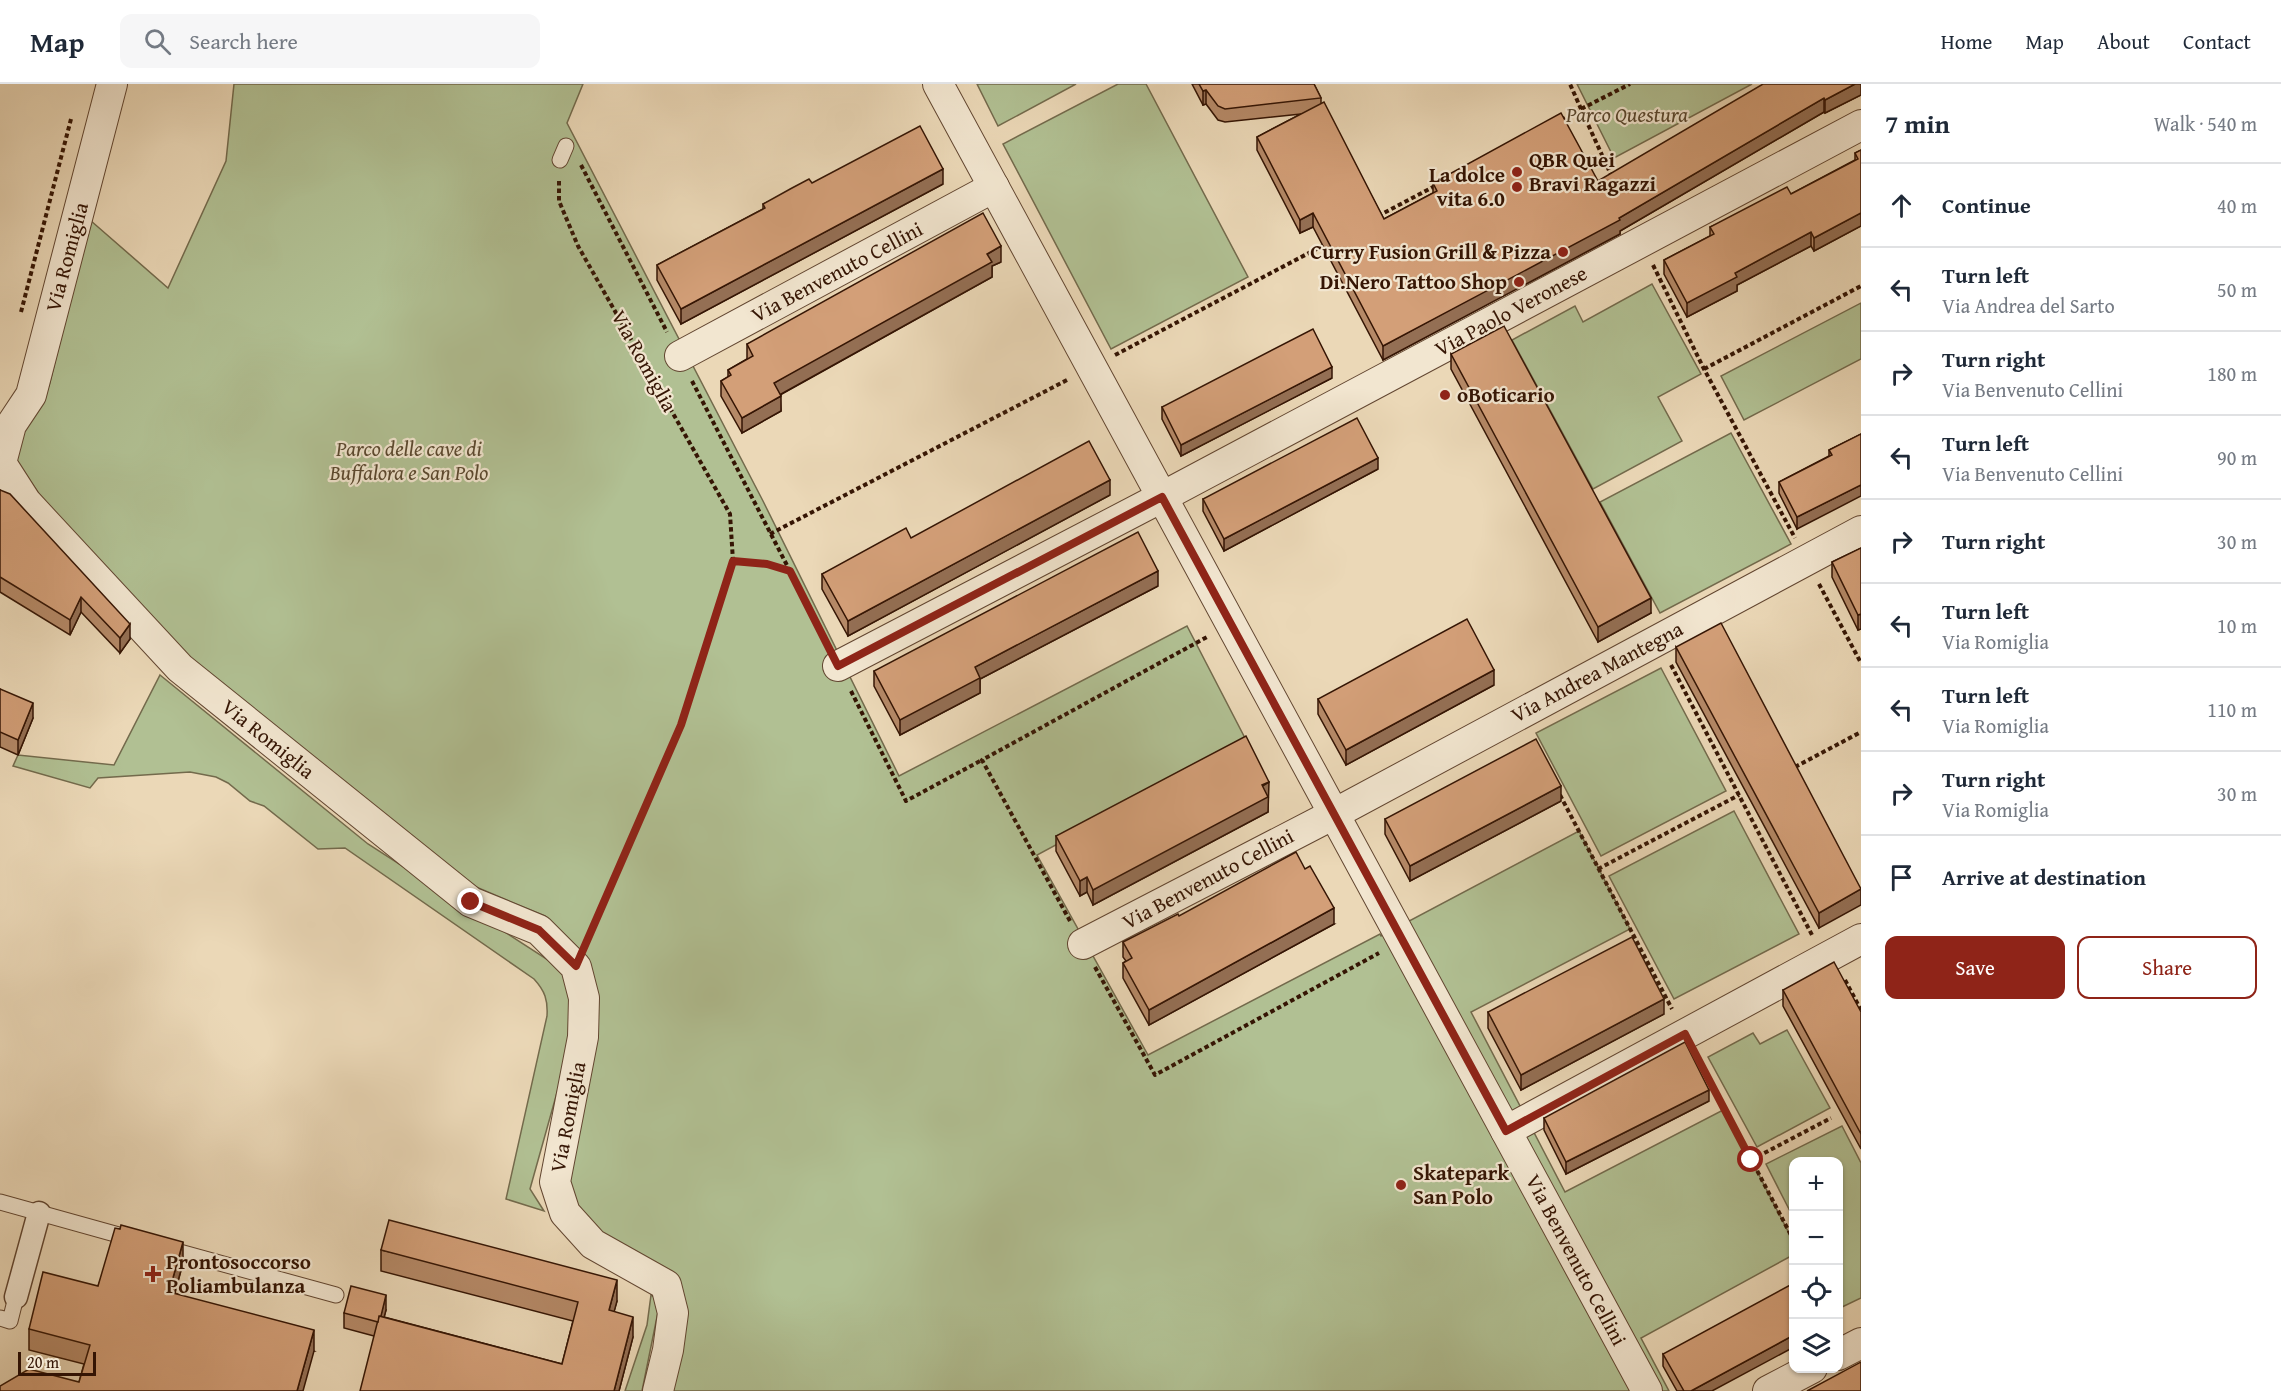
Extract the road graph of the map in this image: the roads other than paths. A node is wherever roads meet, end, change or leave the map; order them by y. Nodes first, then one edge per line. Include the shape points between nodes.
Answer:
1 (112, 84) edge
2 (938, 84) edge
3 (1861, 125) edge
4 (994, 187) junction
5 (680, 356) road end
6 (6, 425) edge
7 (0, 463) edge
8 (1162, 497) junction
9 (1861, 531) edge
10 (838, 666) road end
11 (1334, 814) junction
12 (1861, 939) edge
13 (1083, 944) road end
14 (1506, 1131) junction
15 (0, 1202) edge
16 (39, 1213) junction
17 (336, 1295) dead end
18 (16, 1297) joint
19 (0, 1318) edge
20 (1861, 1343) edge
21 (1843, 1353) edge
22 (1802, 1373) edge
23 (658, 1391) edge
24 (1647, 1391) edge
25 (1768, 1391) edge

1 - 6 street, Via Romiglia via 31,395
2 - 4 street, Via Benvenuto Cellini
3 - 8 street, Via Paolo Veronese
4 - 5 street, Via Benvenuto Cellini
4 - 8 street, Via Benvenuto Cellini
6 - 7 street, Via Romiglia
7 - 23 street, Via Romiglia via 26,502 180,668 471,902 539,930 576,966 584,998 584,1037 555,1182 565,1214 593,1244 666,1285 673,1313
8 - 10 street
8 - 11 street, Via Benvenuto Cellini
9 - 11 street, Via Andrea Mantegna
11 - 13 street, Via Benvenuto Cellini
11 - 14 street, Via Benvenuto Cellini
12 - 14 street
14 - 24 street, Via Benvenuto Cellini
15 - 16 lane
16 - 17 lane
16 - 18 street
18 - 19 lane via 10,1321
20 - 21 street
22 - 25 street

